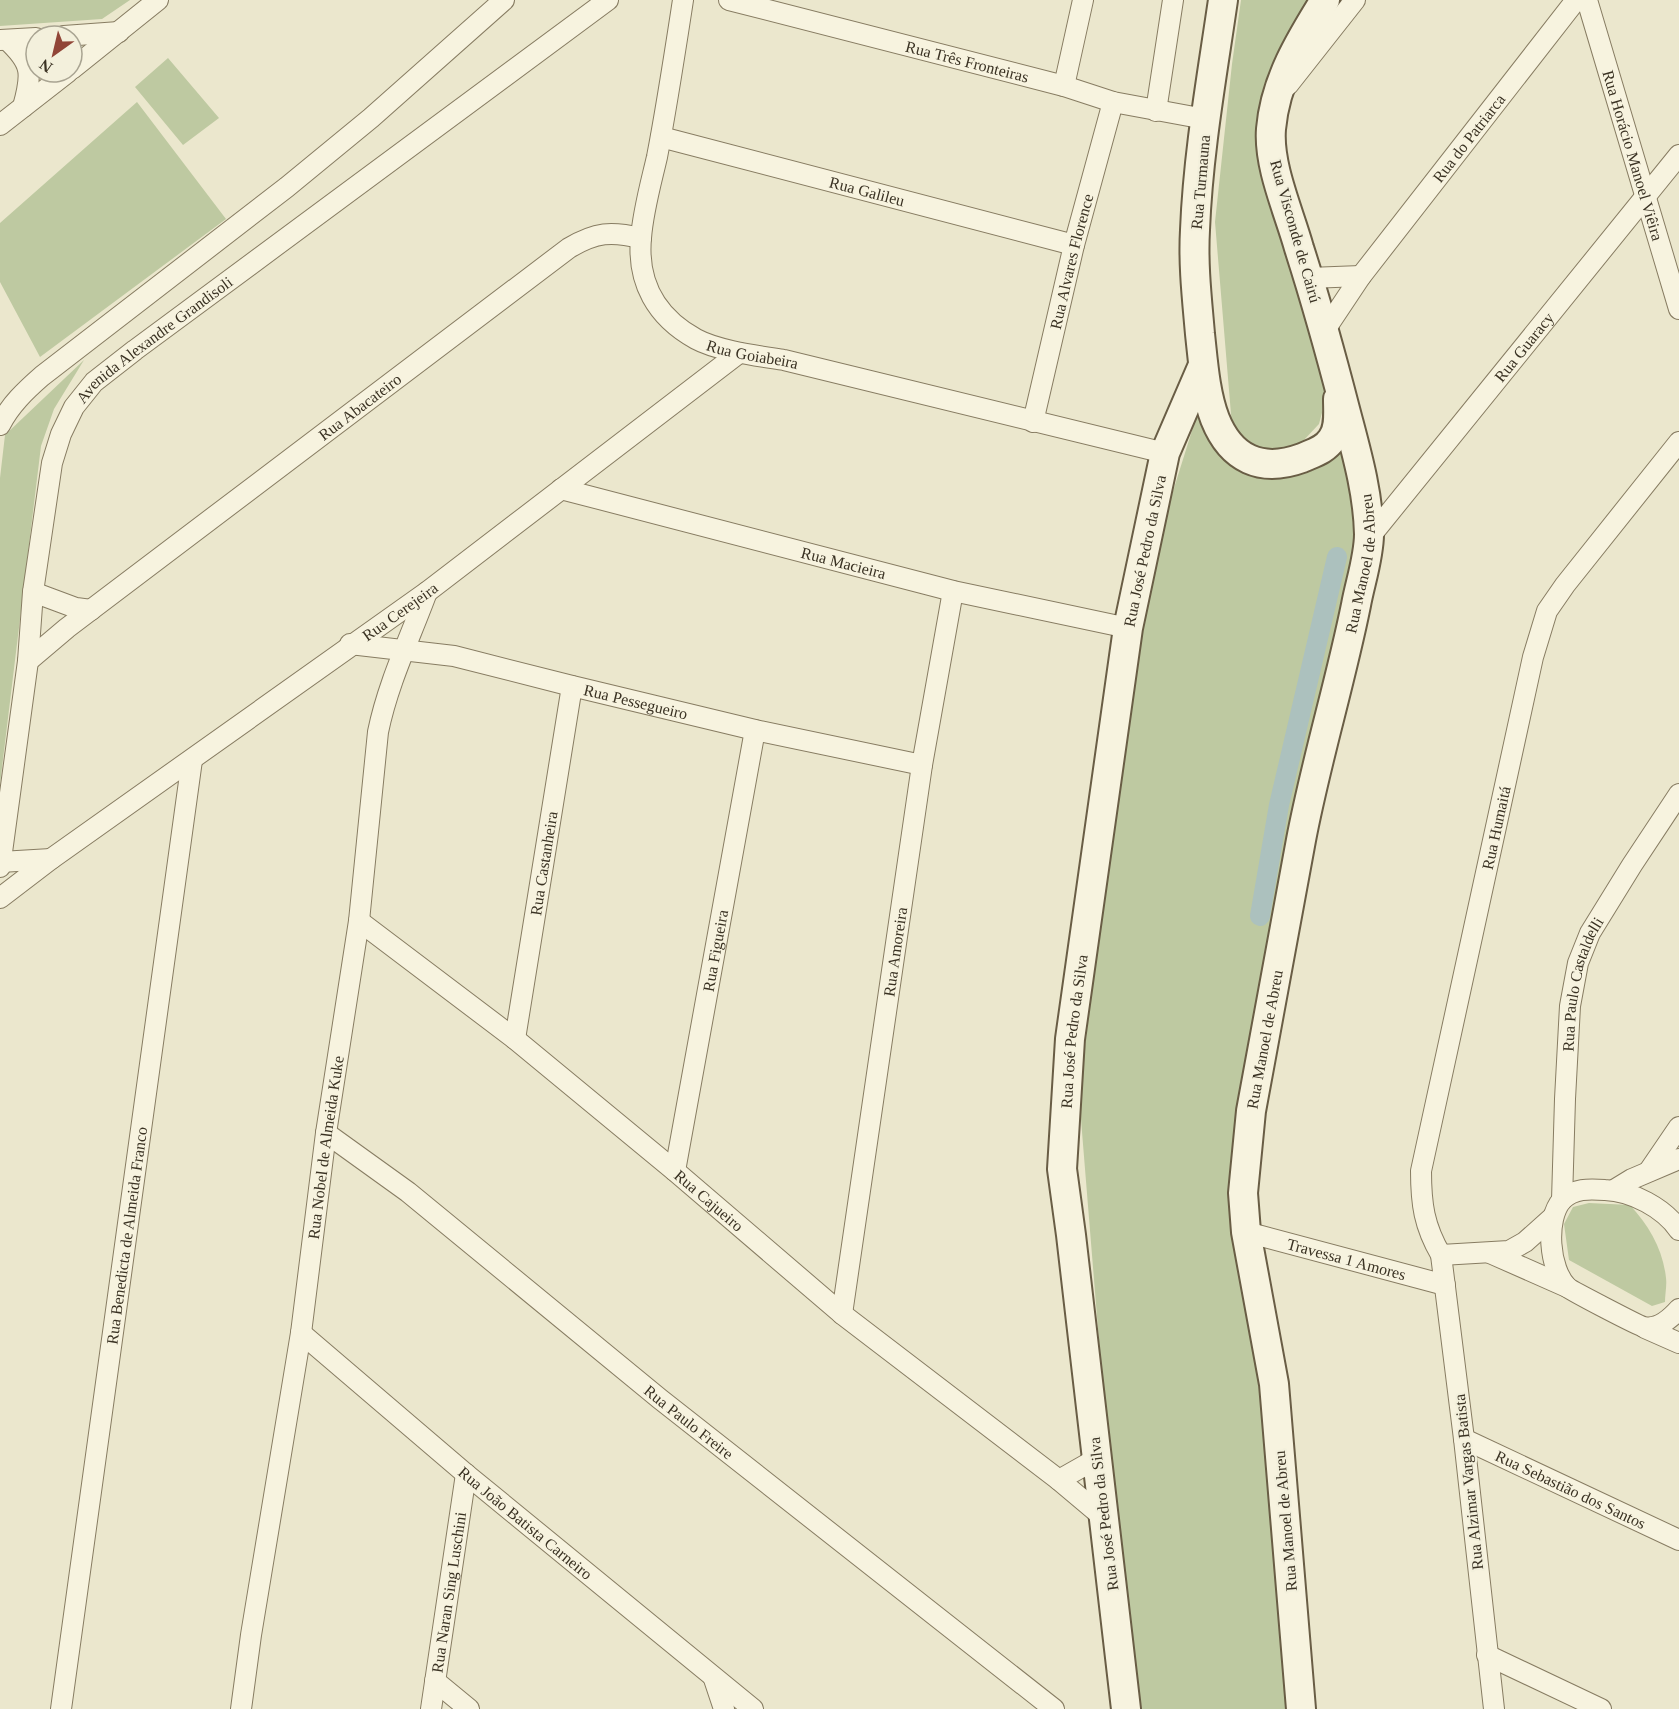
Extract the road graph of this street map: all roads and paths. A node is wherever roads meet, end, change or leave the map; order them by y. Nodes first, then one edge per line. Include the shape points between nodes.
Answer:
1 (158, 0) edge
2 (504, 0) edge
3 (608, 0) edge
4 (683, 0) edge
5 (729, 0) edge
6 (1083, 0) edge
7 (1173, 0) edge
8 (1223, 0) edge
9 (1325, 0) edge
10 (1355, 0) edge
11 (1576, 0) edge
12 (1587, 0) edge
13 (119, 32) junction
14 (84, 35) edge
15 (24, 39) edge
16 (3, 40) edge
17 (84, 60) edge
18 (53, 84) edge
19 (1064, 86) junction
20 (1113, 102) junction
21 (1276, 102) junction
22 (23, 107) junction
23 (1156, 111) junction
24 (1205, 119) junction
25 (0, 125) edge
26 (661, 137) junction
27 (1679, 155) edge
28 (1647, 197) junction
29 (641, 237) junction
30 (1074, 245) junction
31 (1361, 276) junction
32 (1309, 278) junction
33 (1679, 309) edge
34 (1325, 330) junction
35 (739, 352) junction
36 (1203, 365) junction
37 (1338, 379) junction
38 (1033, 422) junction
39 (0, 425) edge
40 (1679, 442) edge
41 (1165, 453) junction
42 (561, 489) junction
43 (1369, 538) junction
44 (953, 591) junction
45 (33, 592) junction
46 (427, 592) junction
47 (91, 610) junction
48 (1128, 628) junction
49 (350, 644) junction
50 (405, 651) junction
51 (28, 661) junction
52 (572, 686) junction
53 (755, 730) junction
54 (192, 760) junction
55 (922, 765) junction
56 (1679, 794) edge
57 (51, 859) junction
58 (0, 862) edge
59 (0, 867) edge
60 (0, 898) edge
61 (359, 921) junction
62 (515, 1039) junction
63 (1679, 1127) edge
64 (326, 1133) junction
65 (1679, 1159) edge
66 (675, 1171) junction
67 (1649, 1171) junction
68 (1614, 1190) junction
69 (1558, 1208) junction
70 (1677, 1223) edge
71 (1246, 1232) junction
72 (1488, 1252) junction
73 (1441, 1255) junction
74 (1445, 1285) junction
75 (1567, 1287) junction
76 (1679, 1309) edge
77 (842, 1314) junction
78 (1645, 1328) junction
79 (301, 1333) junction
80 (1679, 1343) edge
81 (1464, 1439) junction
82 (1096, 1459) junction
83 (466, 1474) junction
84 (1059, 1480) junction
85 (1103, 1517) junction
86 (1679, 1540) edge
87 (1487, 1655) junction
88 (714, 1679) junction
89 (435, 1681) junction
90 (61, 1709) edge
91 (241, 1709) edge
92 (431, 1709) edge
93 (469, 1709) edge
94 (724, 1709) edge
95 (753, 1709) edge
96 (1054, 1709) edge
97 (1126, 1709) edge
98 (1301, 1709) edge
99 (1494, 1709) edge
100 (1601, 1709) edge

1 - 13 street
2 - 39 street via 287,187 42,376 21,394
3 - 45 street, Avenida Alexandre Grandisoli via 93,382 74,407 52,463
4 - 26 street, Rua Goiabeira
5 - 19 street, Rua Três Fronteiras
6 - 19 street
7 - 23 street
8 - 24 main road, Rua Turmauna
9 - 21 main road via 1285,71
10 - 21 street, Rua Visconde de Cairú
11 - 31 street, Rua do Patriarca
12 - 28 street, Rua Horácio Manoel Viêira
13 - 14 street
13 - 17 street
15 - 16 street
16 - 22 street via 25,60 30,71
18 - 22 street
19 - 20 street, Rua Três Fronteiras
20 - 23 street, Rua Três Fronteiras
20 - 30 street, Rua Alvares Florence
21 - 32 main road, Rua Visconde de Cairú via 1271,130 1274,158
22 - 25 street
23 - 24 street, Rua Três Fronteiras
24 - 36 main road, Rua Turmauna via 1195,230
26 - 29 street, Rua Goiabeira
26 - 30 street, Rua Galileu
27 - 28 street, Rua Guaracy
28 - 33 street, Rua Horácio Manoel Viêira
28 - 43 street, Rua Guaracy
29 - 35 street, Rua Goiabeira via 642,273 651,299 696,339
29 - 47 street, Rua Abacateiro via 602,233 569,248
30 - 38 street, Rua Alvares Florence
31 - 32 street
31 - 34 street, Rua do Patriarca
32 - 34 main road, Rua Visconde de Cairú
34 - 37 main road, Rua Visconde de Cairú
35 - 38 street, Rua Goiabeira
35 - 42 street, Rua Cerejeira
36 - 37 main road, Rua Turmauna via 1214,416 1225,440 1244,457 1266,465 1320,451 1332,439 1338,425
36 - 41 main road, Rua José Pedro da Silva
37 - 43 main road, Rua Manoel de Abreu via 1362,472
38 - 41 street, Rua Goiabeira
40 - 73 street, Rua Humaitá via 1547,611 1533,657 1421,1171 1424,1216
41 - 48 main road, Rua José Pedro da Silva
42 - 44 street, Rua Macieira
42 - 46 street, Rua Cerejeira
43 - 71 main road, Rua Manoel de Abreu via 1349,639 1308,803 1251,1111 1243,1193
44 - 48 street, Rua Macieira
44 - 55 street, Rua Amoreira
45 - 47 street
45 - 51 street, Avenida Alexandre Grandisoli
46 - 49 street, Rua Cerejeira
46 - 50 street, Rua Nobel de Almeida Kuke
47 - 51 street, Rua Abacateiro
48 - 82 main road, Rua José Pedro da Silva via 1070,1039 1062,1169
49 - 50 street, Rua Pessegueiro
49 - 54 street, Rua Cerejeira
50 - 52 street, Rua Pessegueiro via 454,656
50 - 61 street, Rua Nobel de Almeida Kuke via 383,706 378,732
51 - 58 street, Avenida Alexandre Grandisoli
52 - 53 street, Rua Pessegueiro
52 - 62 street, Rua Castanheira
53 - 55 street, Rua Pessegueiro
53 - 66 street, Rua Figueira
54 - 57 street, Rua Cerejeira
54 - 90 street, Rua Benedicta de Almeida Franco
55 - 77 street, Rua Amoreira
56 - 69 street, Rua Paulo Castaldelli via 1590,933 1578,963 1570,1006
57 - 58 street
57 - 60 street, Rua Cerejeira
58 - 59 street, Avenida Alexandre Grandisoli
61 - 62 street, Rua Cajueiro
61 - 64 street, Rua Nobel de Almeida Kuke
62 - 66 street, Rua Cajueiro
63 - 67 street
64 - 79 street, Rua Nobel de Almeida Kuke
64 - 96 street, Rua Paulo Freire via 408,1192 670,1406
65 - 67 street
66 - 77 street, Rua Cajueiro
67 - 68 street
68 - 69 street via 1581,1189
68 - 70 street via 1649,1204
69 - 72 street via 1518,1248
69 - 75 street, Rua Paulo Castaldelli via 1552,1255
71 - 74 street, Travessa 1 Amores
71 - 98 main road, Rua Manoel de Abreu via 1274,1384
72 - 73 street
72 - 75 street
73 - 74 street, Rua Alzimar Vargas Batista
74 - 81 street, Rua Alzimar Vargas Batista
75 - 78 street
76 - 78 street via 1670,1319
77 - 84 street, Rua Cajueiro
78 - 80 street
79 - 83 street, Rua João Batista Carneiro
79 - 91 street, Rua Nobel de Almeida Kuke
81 - 86 street, Rua Sebastião dos Santos
81 - 87 street, Rua Alzimar Vargas Batista
82 - 84 street
82 - 85 main road, Rua José Pedro da Silva
83 - 88 street, Rua João Batista Carneiro
83 - 89 street, Rua Naran Sing Luschini
84 - 85 street, Rua Cajueiro
85 - 97 main road, Rua José Pedro da Silva
87 - 99 street, Rua Alzimar Vargas Batista
87 - 100 street
88 - 94 street
88 - 95 street, Rua João Batista Carneiro
89 - 92 street, Rua Naran Sing Luschini
89 - 93 street

